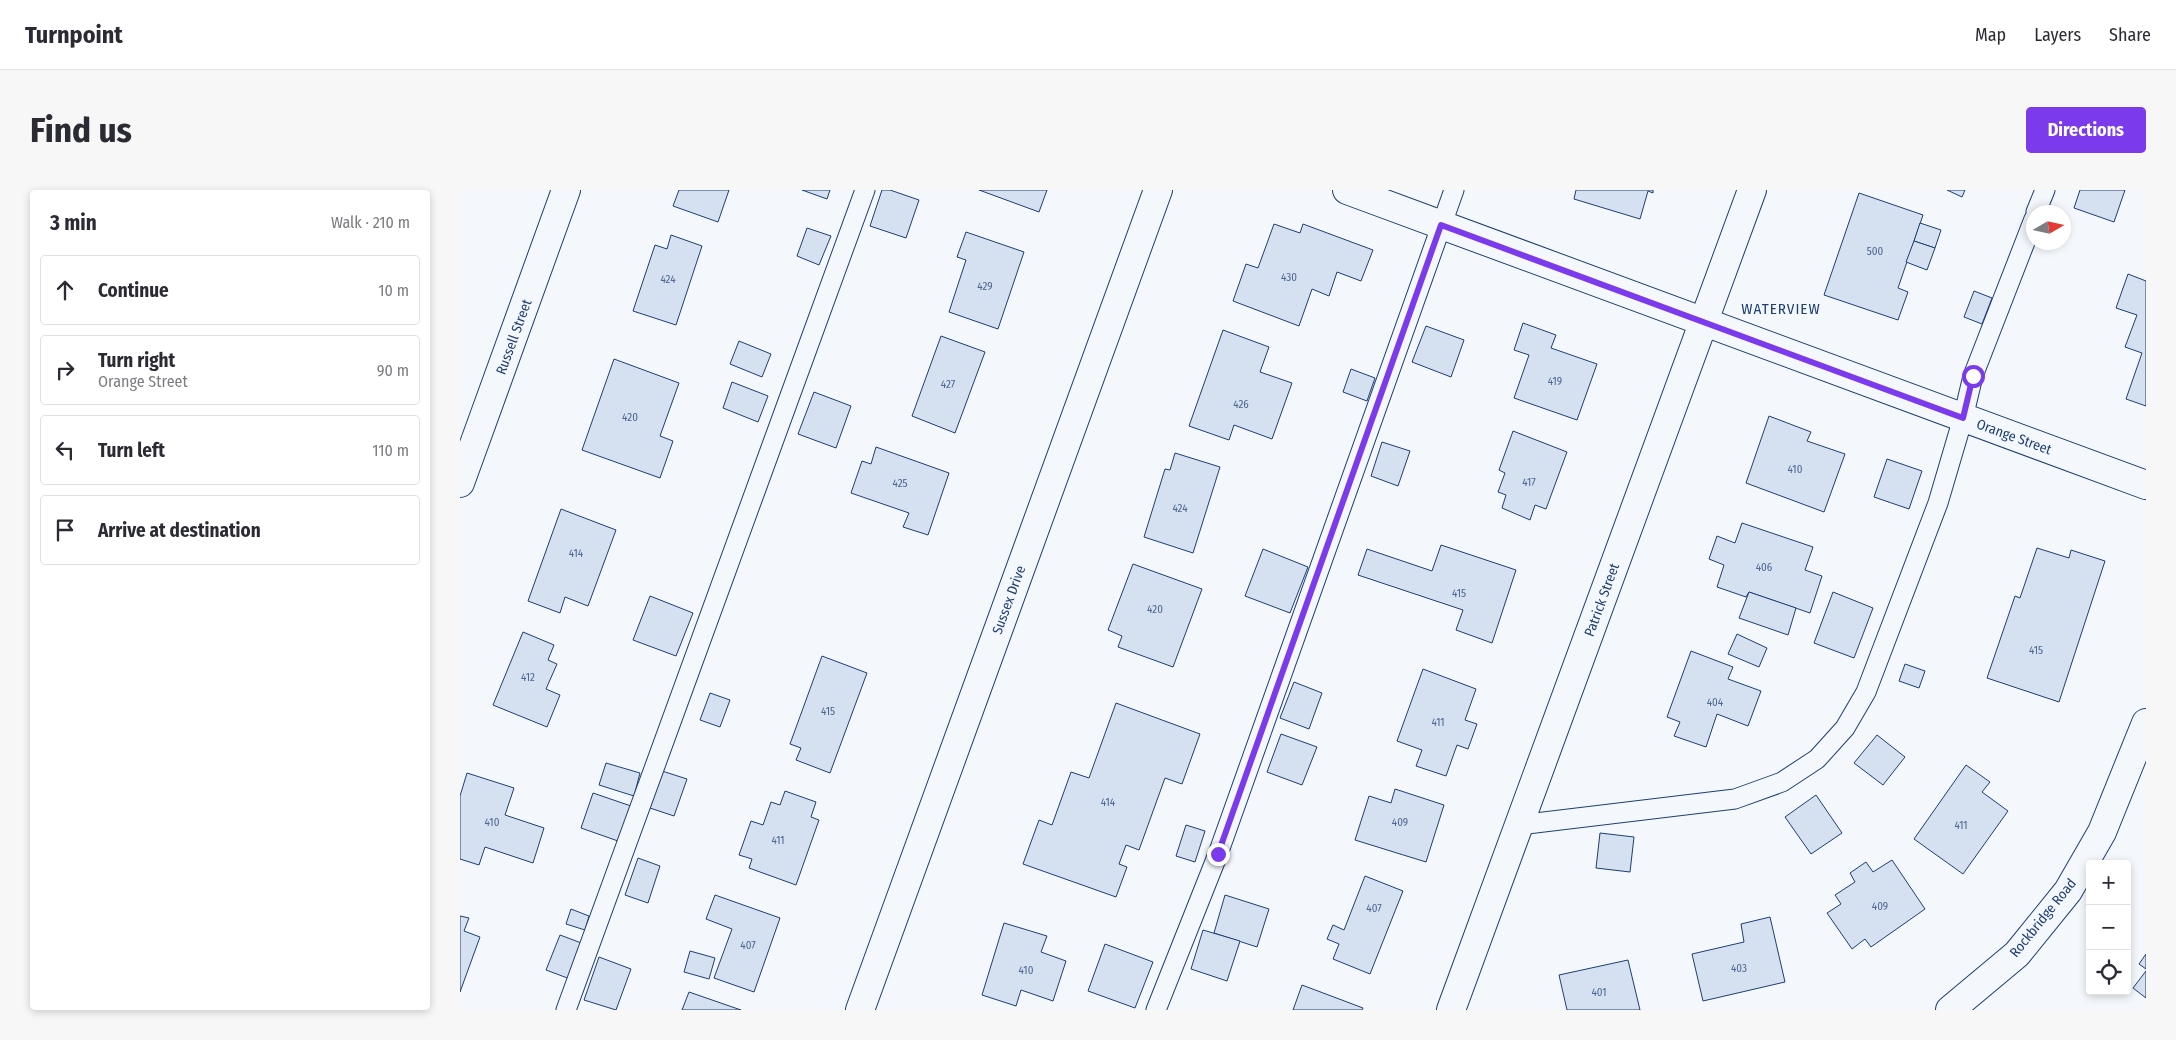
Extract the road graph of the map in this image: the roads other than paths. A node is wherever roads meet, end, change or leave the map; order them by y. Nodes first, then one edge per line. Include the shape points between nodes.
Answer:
1 (566, 190) edge
2 (865, 190) edge
3 (1158, 190) edge
4 (1347, 190) edge
5 (1454, 190) edge
6 (1752, 190) edge
7 (2044, 190) edge
8 (2039, 205) edge
9 (1441, 225) junction
10 (2026, 240) edge
11 (1704, 322) junction
12 (1963, 418) junction
13 (460, 483) edge
14 (2146, 485) edge
15 (2146, 723) edge
16 (1519, 825) junction
17 (566, 1010) edge
18 (860, 1010) edge
19 (1156, 1010) edge
20 (1451, 1010) edge
21 (1950, 1010) edge

1 - 13 street, Russell Street
2 - 17 lane
3 - 18 street, Sussex Drive
4 - 9 street, Orange Street
5 - 9 lane
6 - 11 street, Patrick Street
7 - 8 lane
9 - 11 street, Orange Street
9 - 19 lane via 1218,854
10 - 12 lane via 1973,376
11 - 12 street, Orange Street
11 - 16 street, Patrick Street
12 - 14 street, Orange Street
12 - 16 lane via 1938,503 1866,692 1846,728 1817,759 1782,782 1735,799
15 - 21 street, Rockbridge Road via 2102,832 2068,891 2017,954
16 - 20 street, Patrick Street

